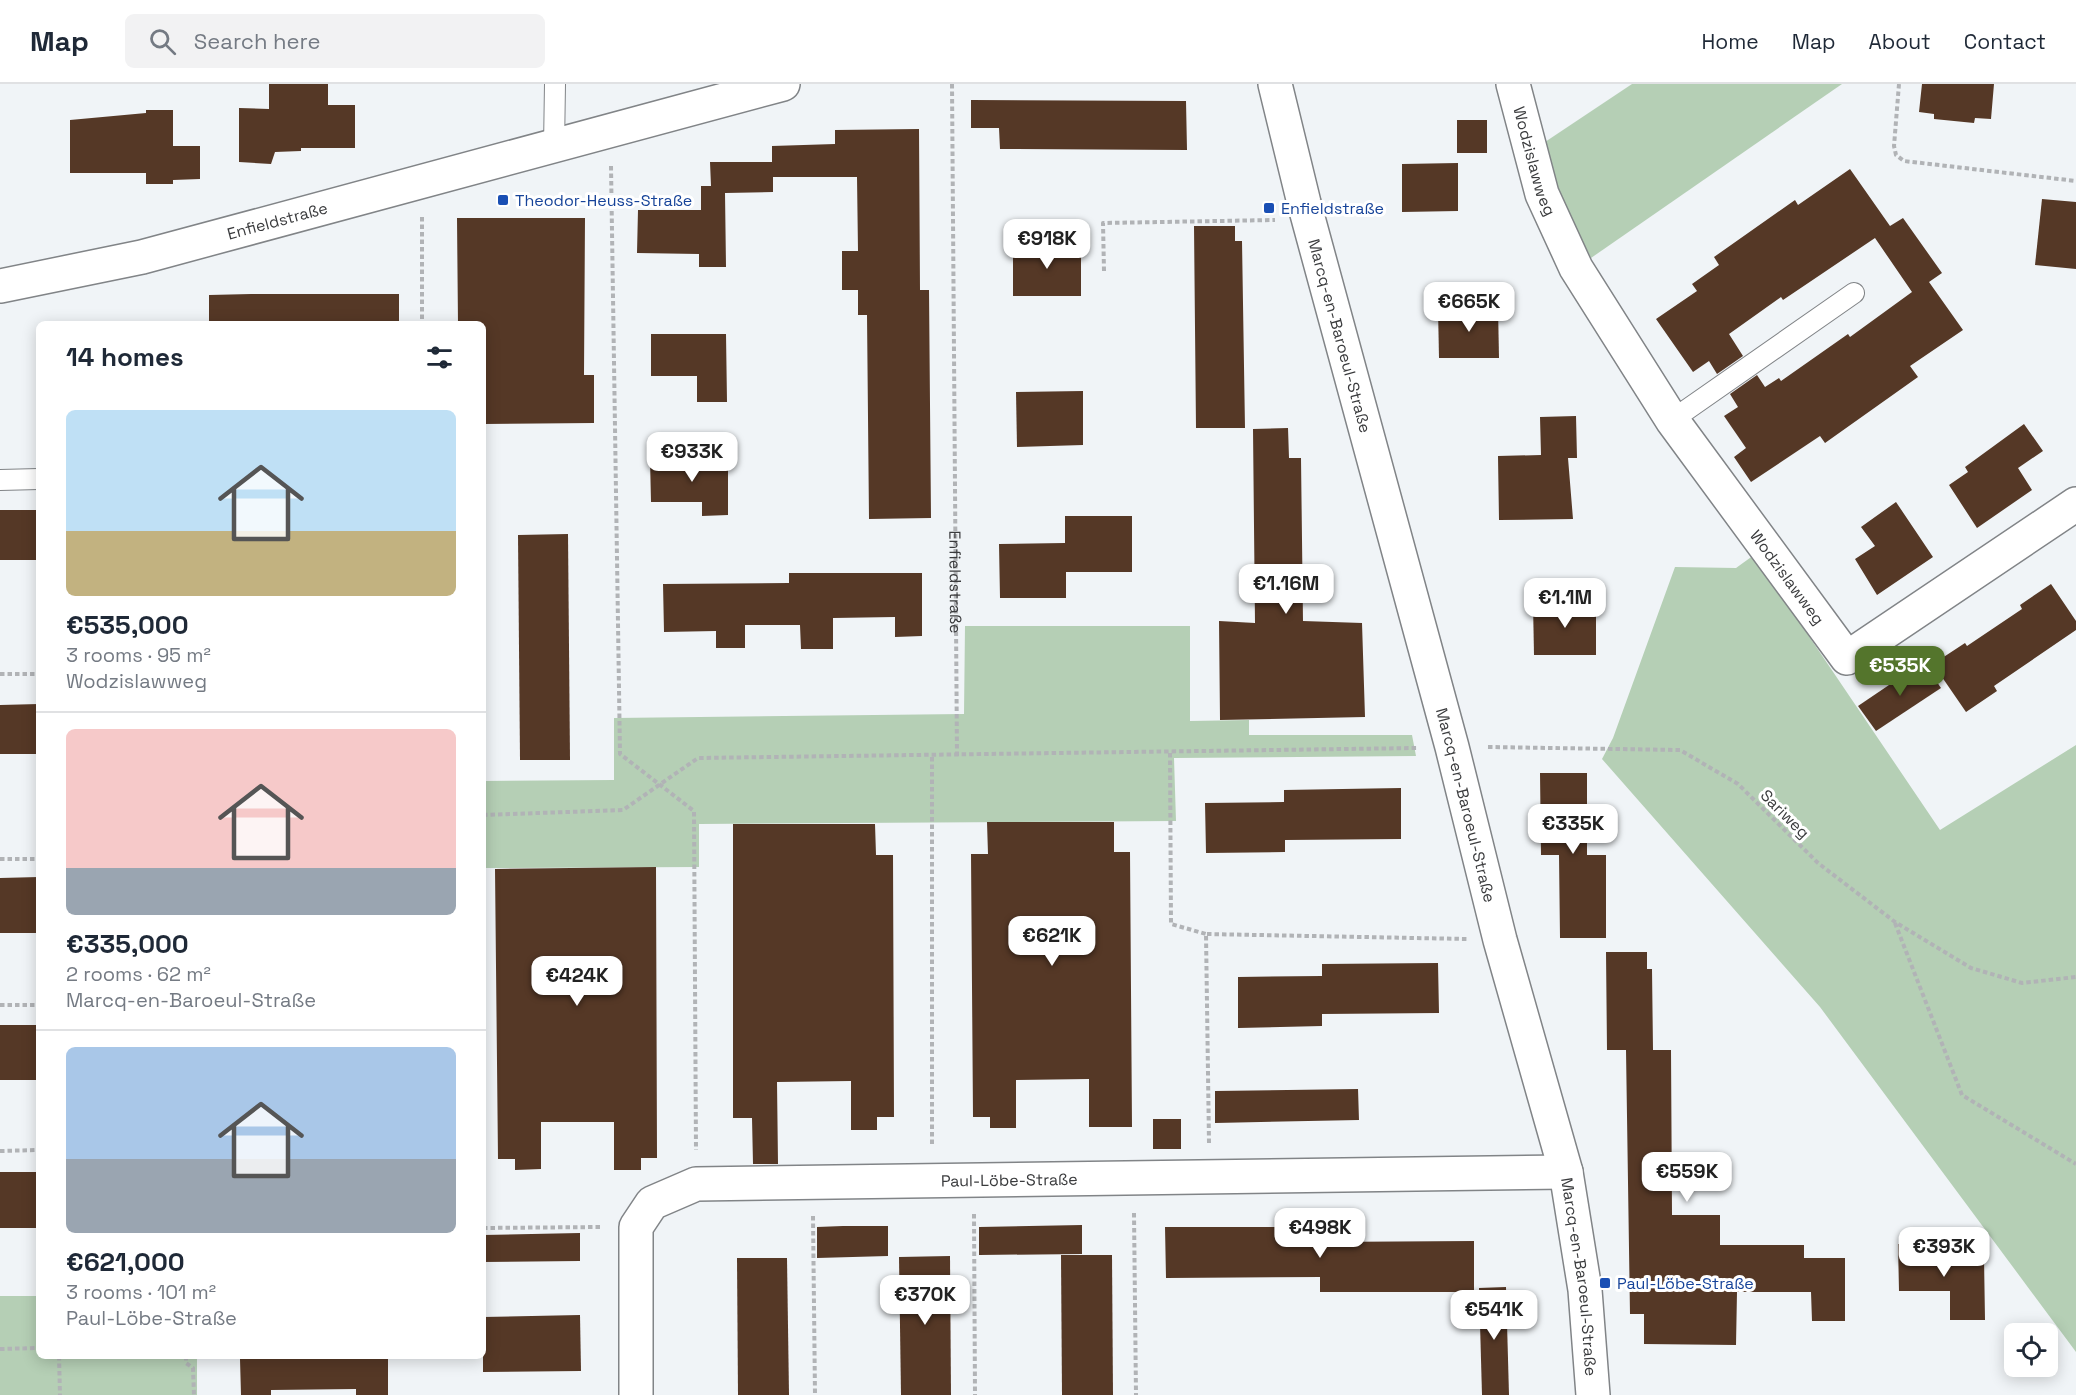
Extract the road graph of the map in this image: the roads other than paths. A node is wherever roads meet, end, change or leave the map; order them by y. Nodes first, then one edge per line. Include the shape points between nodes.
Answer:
1 (555, 84) edge
2 (783, 84) edge
3 (1275, 84) edge
4 (1513, 84) edge
5 (554, 147) junction
6 (0, 286) edge
7 (1854, 293) dead end
8 (1672, 420) junction
9 (36, 479) edge
10 (0, 480) edge
11 (2076, 504) edge
12 (1566, 1172) junction
13 (636, 1395) edge
14 (1593, 1395) edge

1 - 5 lane
2 - 5 street, Enfieldstraße
3 - 12 street, Marcq-en-Baroeul-Straße via 1500,940
4 - 8 street, Wodzislawweg via 1542,194 1576,268
5 - 6 street, Enfieldstraße via 142,257
7 - 8 lane
8 - 11 street, Wodzislawweg via 1847,658
9 - 10 lane
12 - 13 street, Paul-Löbe-Straße via 696,1184 652,1203 636,1227
12 - 14 street, Marcq-en-Baroeul-Straße via 1585,1290

